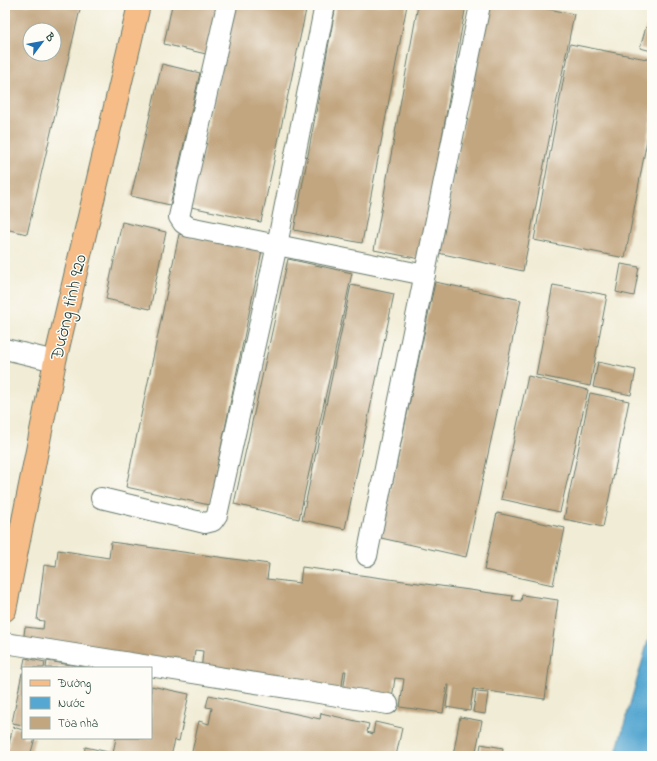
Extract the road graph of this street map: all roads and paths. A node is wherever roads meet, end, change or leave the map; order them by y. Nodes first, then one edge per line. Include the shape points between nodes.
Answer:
1 (139, 5) edge
2 (227, 5) edge
3 (325, 5) edge
4 (480, 5) edge
5 (277, 245) junction
6 (425, 275) junction
7 (5, 349) edge
8 (55, 361) junction
9 (101, 498) dead end
10 (367, 556) dead end
11 (5, 610) edge
12 (5, 643) edge
13 (388, 704) dead end

1 - 8 main road, Đường tỉnh 920
2 - 5 street via 179,217 189,227
3 - 5 street
4 - 6 street
5 - 6 street
5 - 9 street via 217,515 213,521 205,523
6 - 10 street
7 - 8 street
8 - 11 main road, Đường tỉnh 920
12 - 13 street

